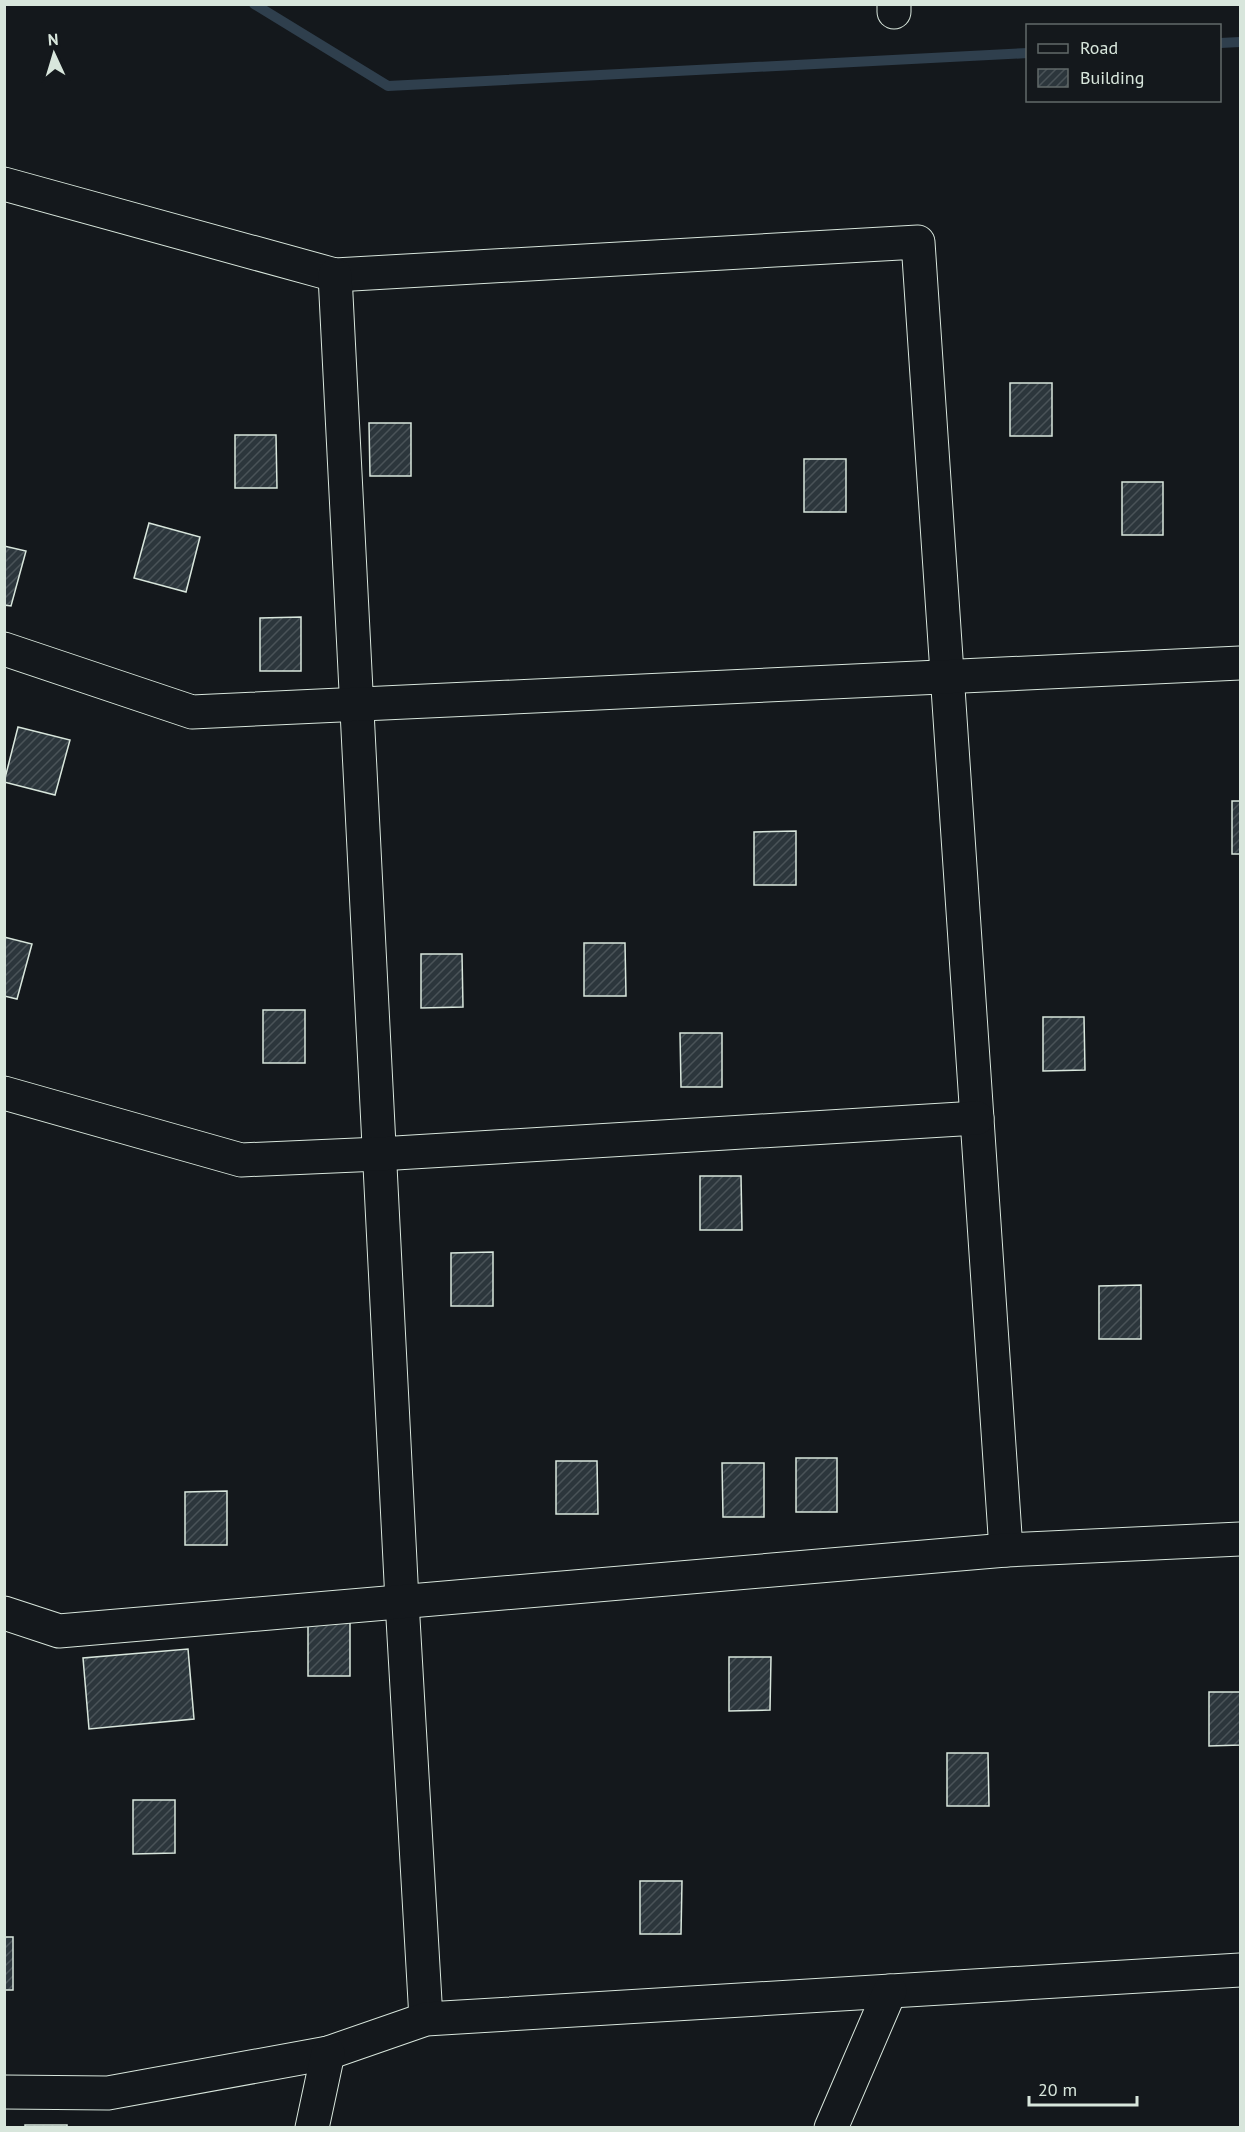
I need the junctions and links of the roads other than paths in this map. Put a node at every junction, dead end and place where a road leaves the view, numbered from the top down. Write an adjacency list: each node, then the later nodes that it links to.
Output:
1 (4, 184): 2 (street)
2 (335, 275): 5 (street); 6 (street)
3 (4, 649): 6 (street)
4 (1240, 663): 5 (street)
5 (947, 678): 6 (street); 8 (street)
6 (356, 703): 9 (street)
7 (4, 1093): 9 (street)
8 (977, 1118): 9 (street); 11 (street)
9 (379, 1154): 12 (street)
10 (1240, 1539): 11 (street)
11 (1006, 1550): 12 (street)
12 (402, 1601): 13 (street); 16 (street)
13 (4, 1613)
14 (1240, 1970): 15 (street)
15 (890, 1991): 16 (street); 20 (street)
16 (426, 2019): 17 (street)
17 (328, 2053): 18 (street); 19 (street)
18 (4, 2092)
19 (312, 2127)
20 (831, 2127)

